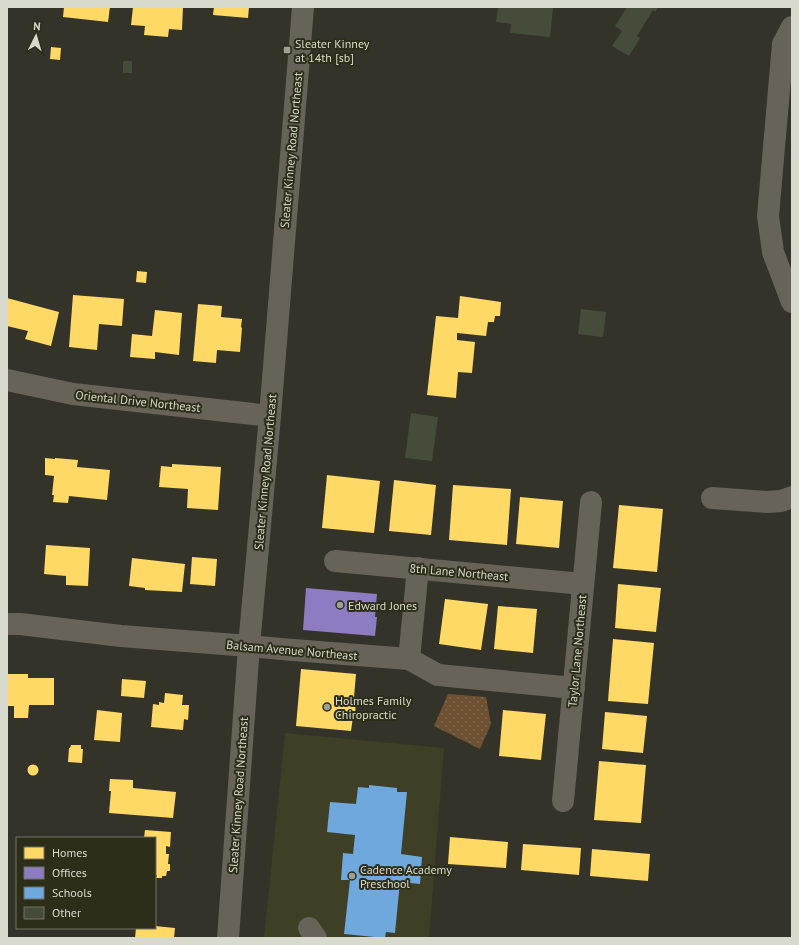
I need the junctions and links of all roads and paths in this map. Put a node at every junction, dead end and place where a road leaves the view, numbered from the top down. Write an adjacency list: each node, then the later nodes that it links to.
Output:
1 (303, 7): 5 (street, Sleater Kinney Road Northeast)
2 (792, 27): 3 (street)
3 (792, 302)
4 (7, 380): 5 (street, Oriental Drive Northeast)
5 (270, 416): 13 (street, Sleater Kinney Road Northeast)
6 (792, 497): 7 (street)
7 (712, 498)
8 (591, 502): 11 (street, Taylor Lane Northeast)
9 (335, 561): 10 (street, 8th Lane Northeast)
10 (418, 568): 11 (street, 8th Lane Northeast); 14 (street)
11 (583, 584): 15 (street, Taylor Lane Northeast)
12 (7, 624): 13 (street, Balsam Avenue Northeast)
13 (249, 646): 14 (street, Balsam Avenue Northeast); 17 (street, Sleater Kinney Road Northeast)
14 (409, 659): 15 (street, Balsam Avenue Northeast)
15 (574, 688): 16 (street, Taylor Lane Northeast)
16 (563, 801)
17 (228, 938)

